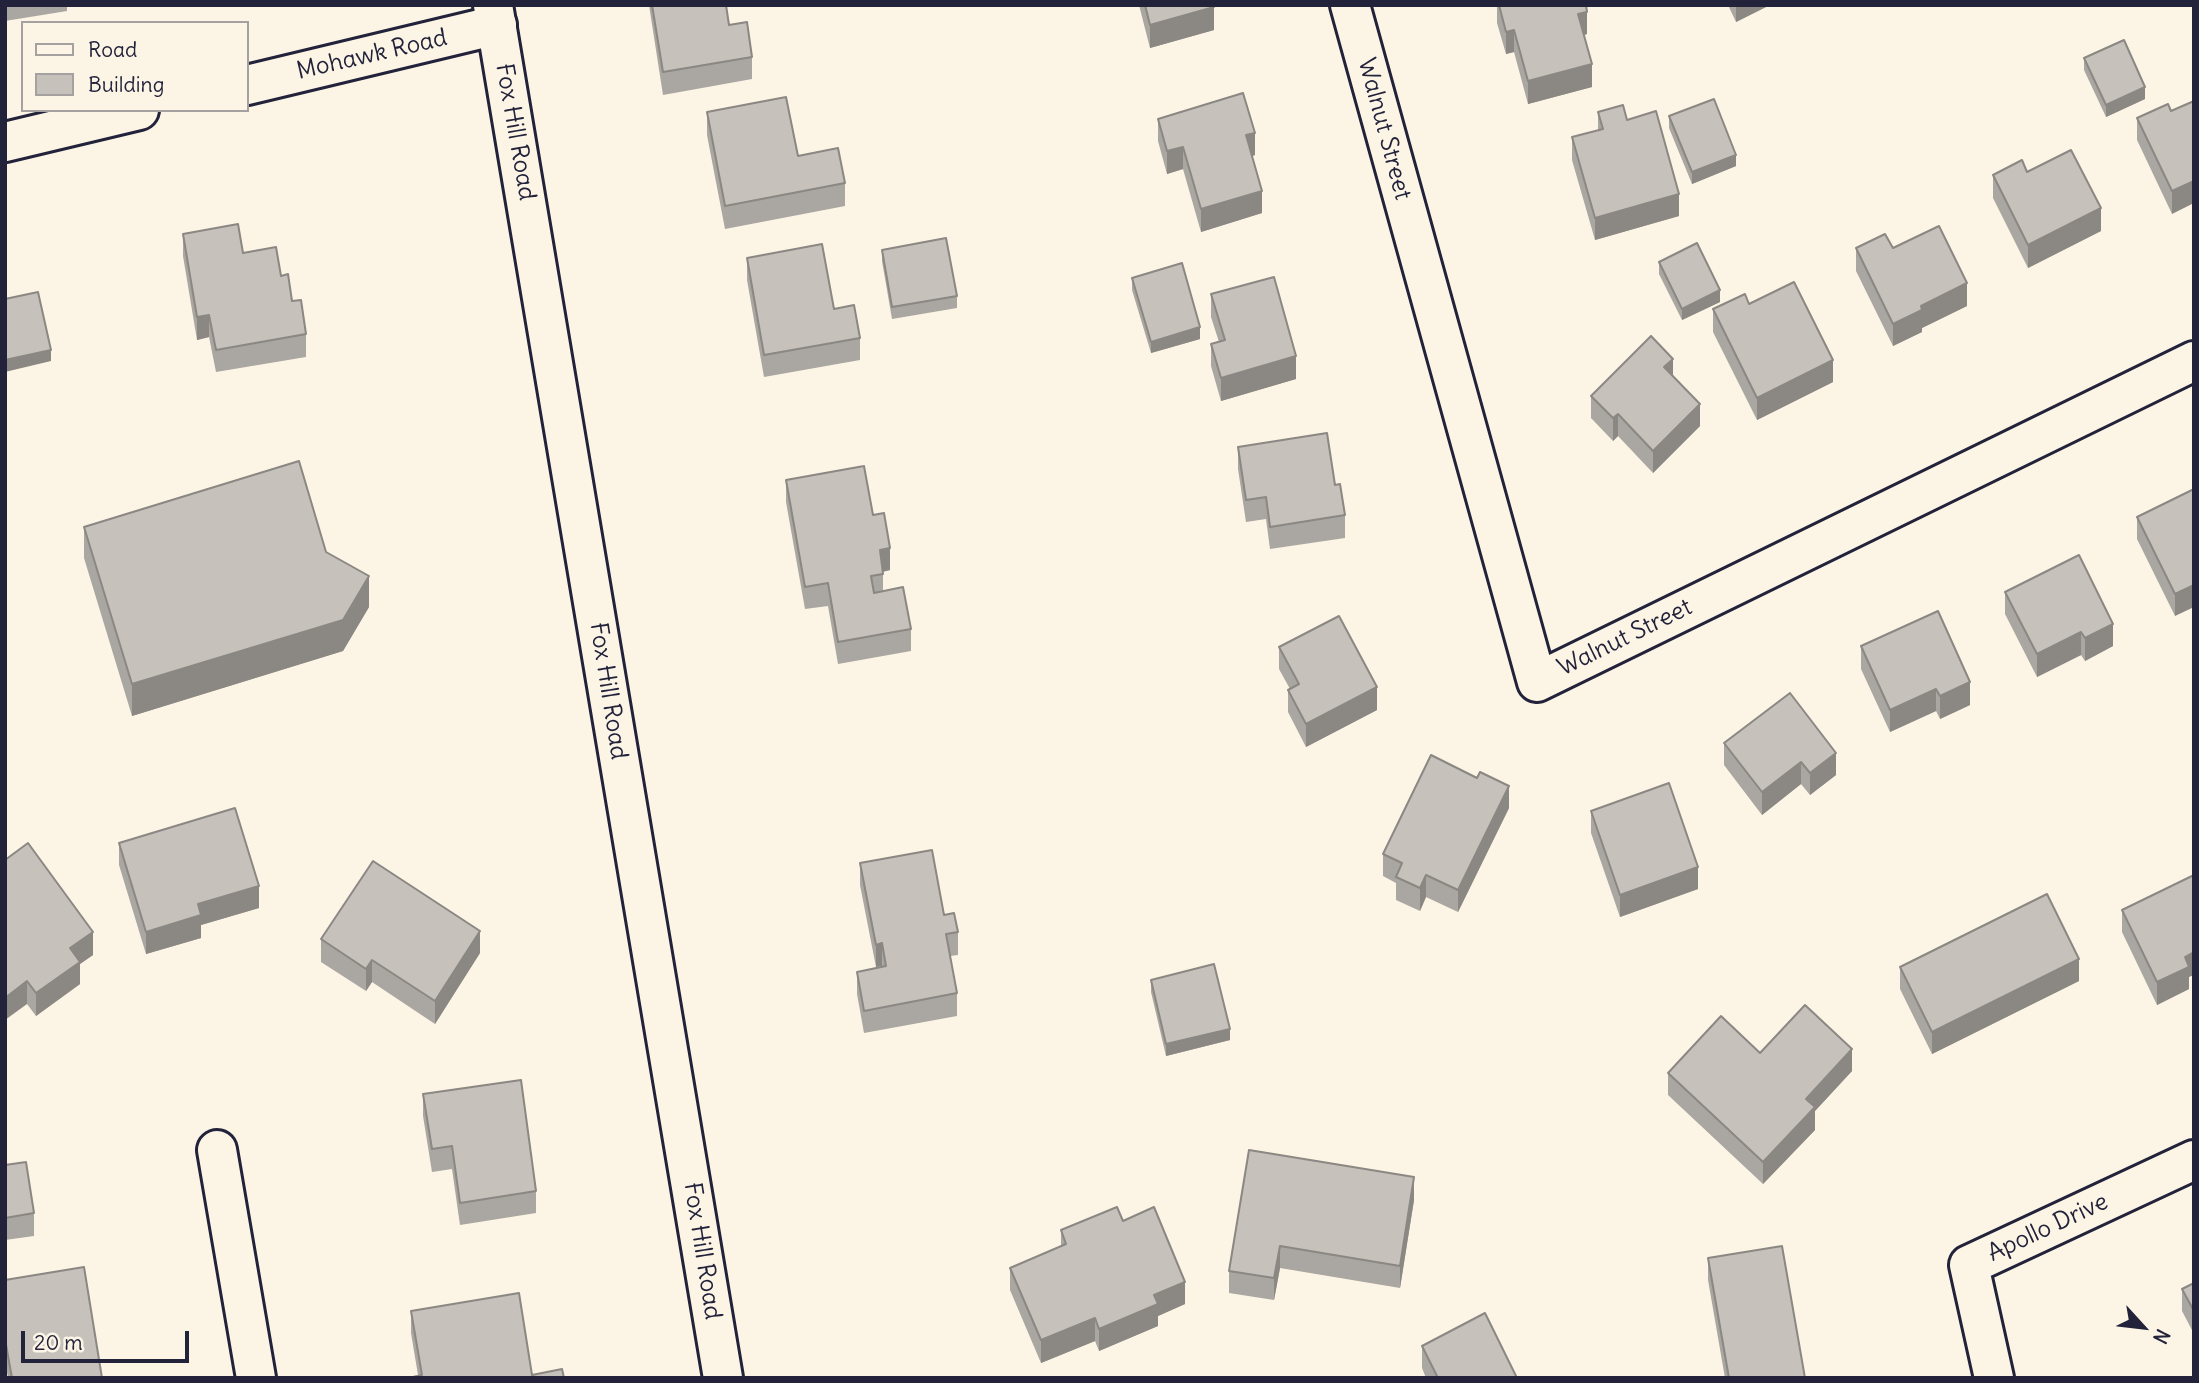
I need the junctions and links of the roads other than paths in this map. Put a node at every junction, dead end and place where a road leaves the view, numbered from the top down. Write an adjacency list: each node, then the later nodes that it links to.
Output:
1 (1350, 5): 6 (street, Walnut Street)
2 (495, 15): 3 (street, Mohawk Road); 10 (street, Fox Hill Road)
3 (248, 85)
4 (131, 112): 5 (street)
5 (5, 142)
6 (2194, 361)
7 (217, 1150): 9 (street)
8 (2194, 1160): 11 (street, Apollo Drive)
9 (256, 1378)
10 (723, 1378)
11 (1994, 1378)

